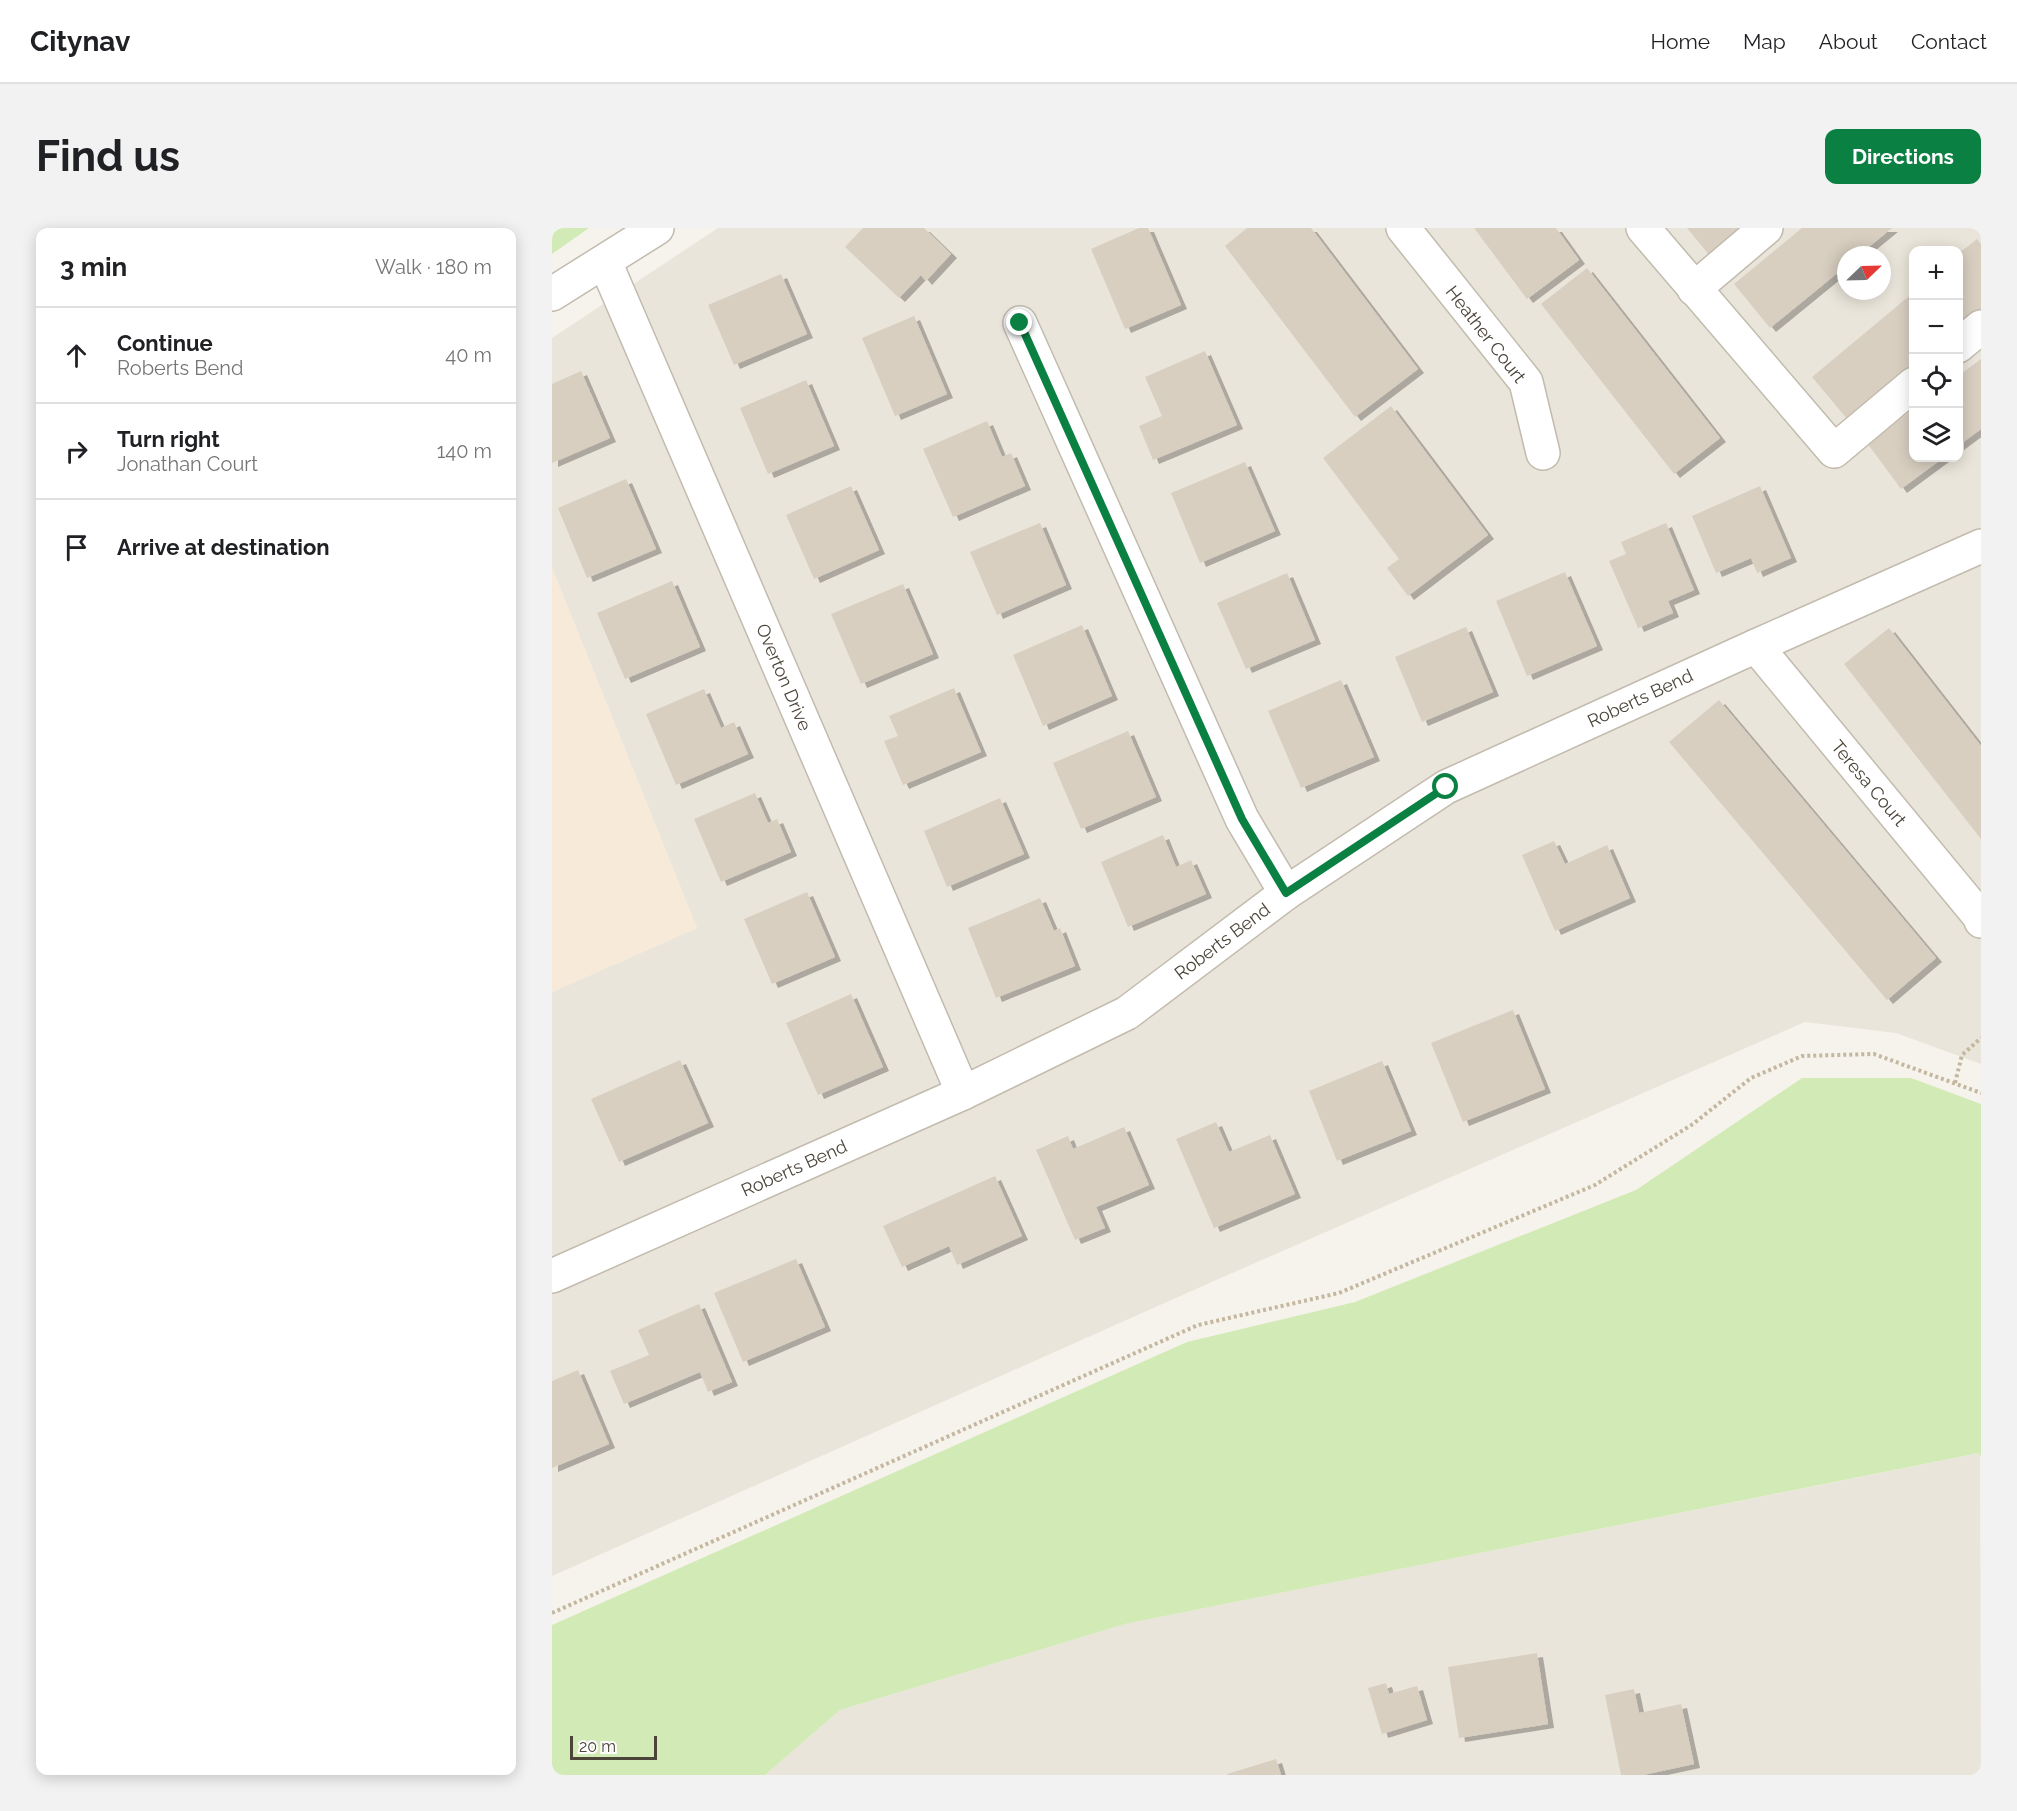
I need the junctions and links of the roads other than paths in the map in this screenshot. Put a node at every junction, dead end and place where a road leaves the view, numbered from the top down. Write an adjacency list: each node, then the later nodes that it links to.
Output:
1 (657, 228): 5 (street)
2 (1403, 228): 12 (street, Heather Court)
3 (1643, 228): 6 (street)
4 (1766, 228): 6 (street)
5 (605, 262): 7 (street); 17 (street, Overton Drive)
6 (1694, 289): 11 (street)
7 (552, 294)
8 (1020, 323): 15 (street)
9 (1981, 327): 10 (street)
10 (1963, 343)
11 (1909, 388)
12 (1543, 453)
13 (1981, 546): 14 (street, Roberts Bend)
14 (1756, 646): 15 (street, Roberts Bend); 16 (street, Teresa Court)
15 (1286, 893): 17 (street, Roberts Bend)
16 (1981, 921)
17 (963, 1093): 18 (street, Roberts Bend)
18 (552, 1276)

